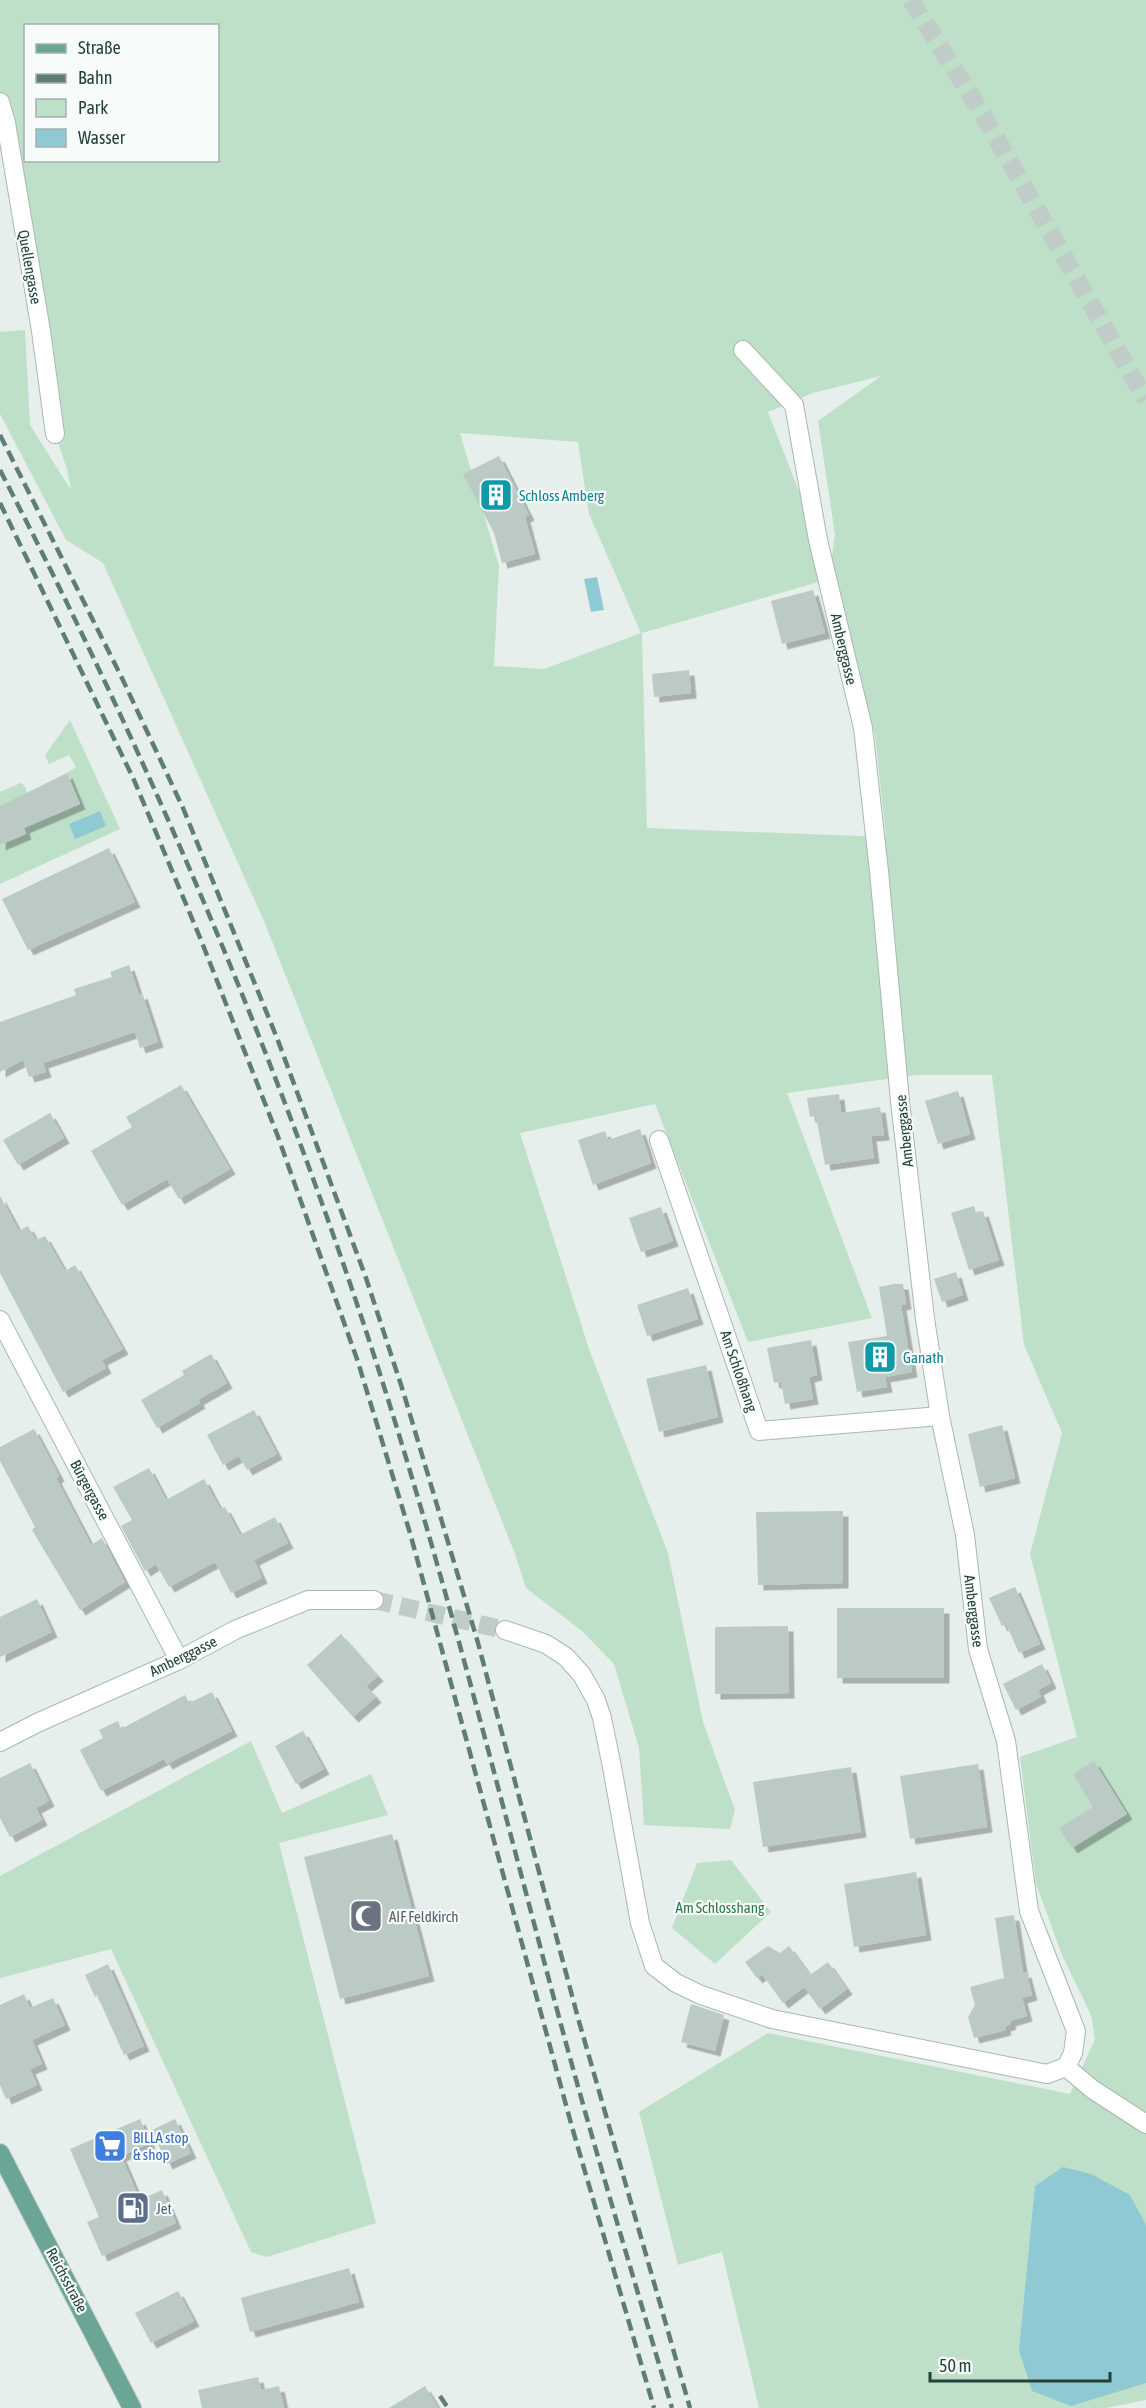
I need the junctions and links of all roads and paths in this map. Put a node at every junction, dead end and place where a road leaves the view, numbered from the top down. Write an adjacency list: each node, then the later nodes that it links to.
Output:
1 (0, 102): 3 (street, Quellengasse)
2 (743, 350): 6 (street, Amberggasse)
3 (55, 434)
4 (659, 1140): 6 (street, Am Schloßhang)
5 (0, 1320): 9 (street, Bürgergasse)
6 (940, 1416): 11 (street, Amberggasse)
7 (374, 1600): 9 (street, Amberggasse)
8 (505, 1630): 11 (street)
9 (179, 1660): 10 (street, Amberggasse)
10 (0, 1742)
11 (1066, 2067): 12 (street)
12 (1146, 2124)
13 (0, 2153): 14 (main road, Reichsstraße)
14 (132, 2408)

